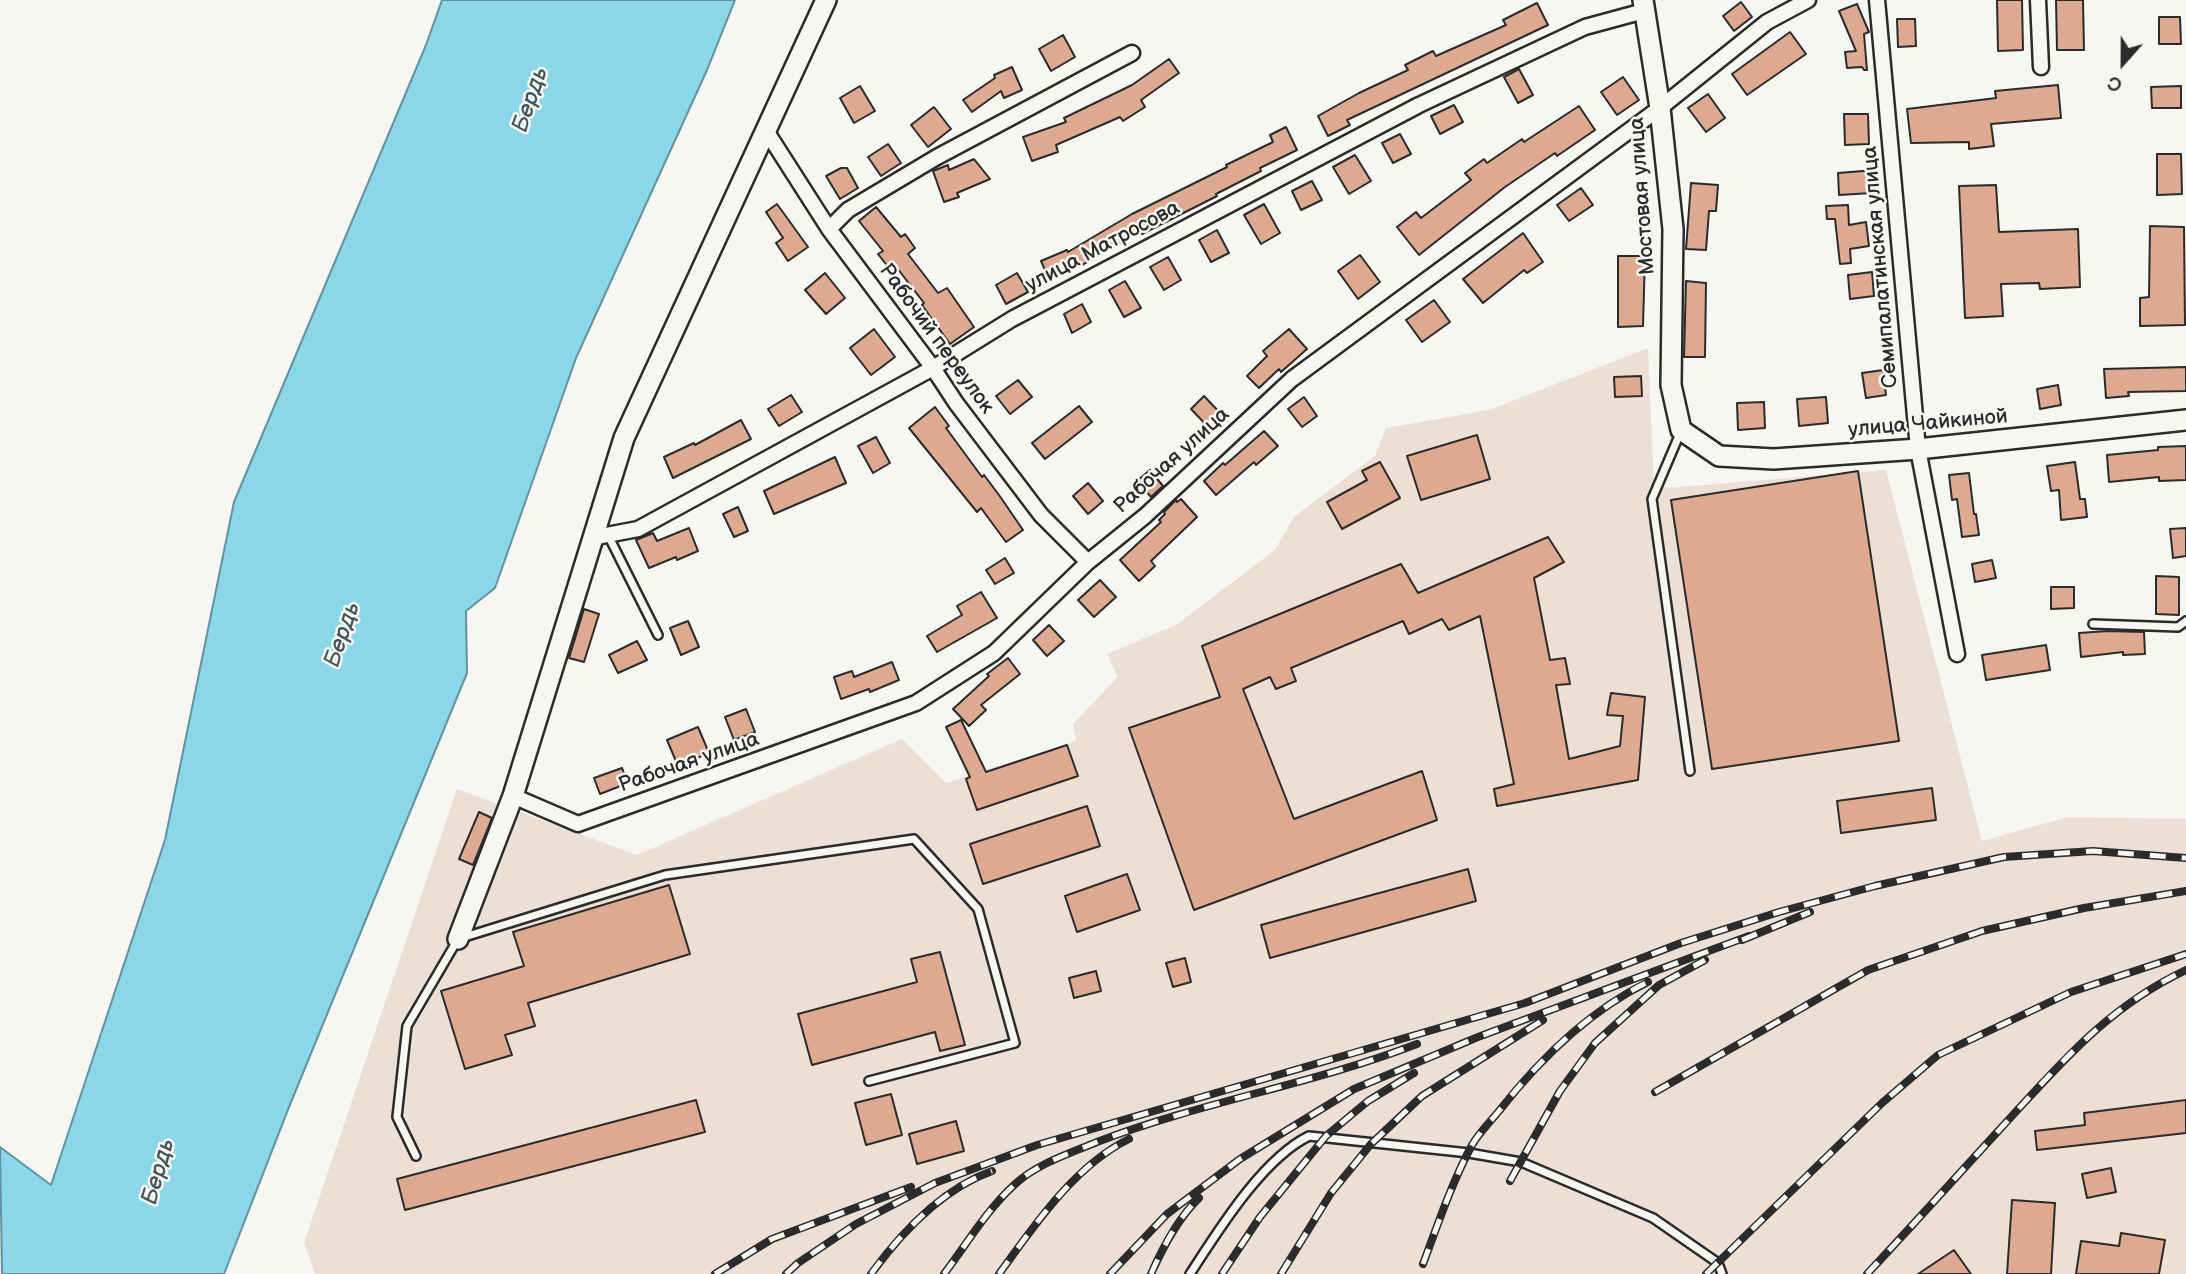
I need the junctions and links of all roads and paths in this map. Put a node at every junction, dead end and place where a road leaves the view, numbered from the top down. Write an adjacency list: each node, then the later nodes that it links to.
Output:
1 (826, 0): 9 (street)
2 (1808, 0): 8 (street, Рабочая улица)
3 (1877, 0): 14 (street, Семипалатинская улица)
4 (2038, 0): 7 (street)
5 (1643, 6): 8 (street, Мостовая улица); 11 (street, улица Матросова)
6 (1132, 53): 10 (street)
7 (2041, 67)
8 (1660, 108): 13 (street, Мостовая улица); 16 (street, Рабочая улица)
9 (765, 129): 10 (street, Рабочий переулок); 15 (street)
10 (829, 229): 11 (street, Рабочий переулок)
11 (933, 368): 15 (street, улица Матросова); 16 (street, Рабочий переулок)
12 (2186, 420): 14 (street, улица Чайкиной)
13 (1681, 430): 14 (street, улица Чайкиной); 21 (lane)
14 (1918, 449): 20 (street, Семипалатинская улица)
15 (600, 537): 19 (lane); 22 (street)
16 (1088, 562): 22 (street, Рабочая улица)
17 (2186, 621): 18 (lane)
18 (2093, 624)
19 (658, 635)
20 (1957, 654)
21 (1690, 771)
22 (513, 796): 23 (street)
23 (458, 939): 24 (lane); 25 (lane)
24 (869, 1081)
25 (416, 1156)
26 (1190, 1274): 27 (lane)
27 (1722, 1274)

